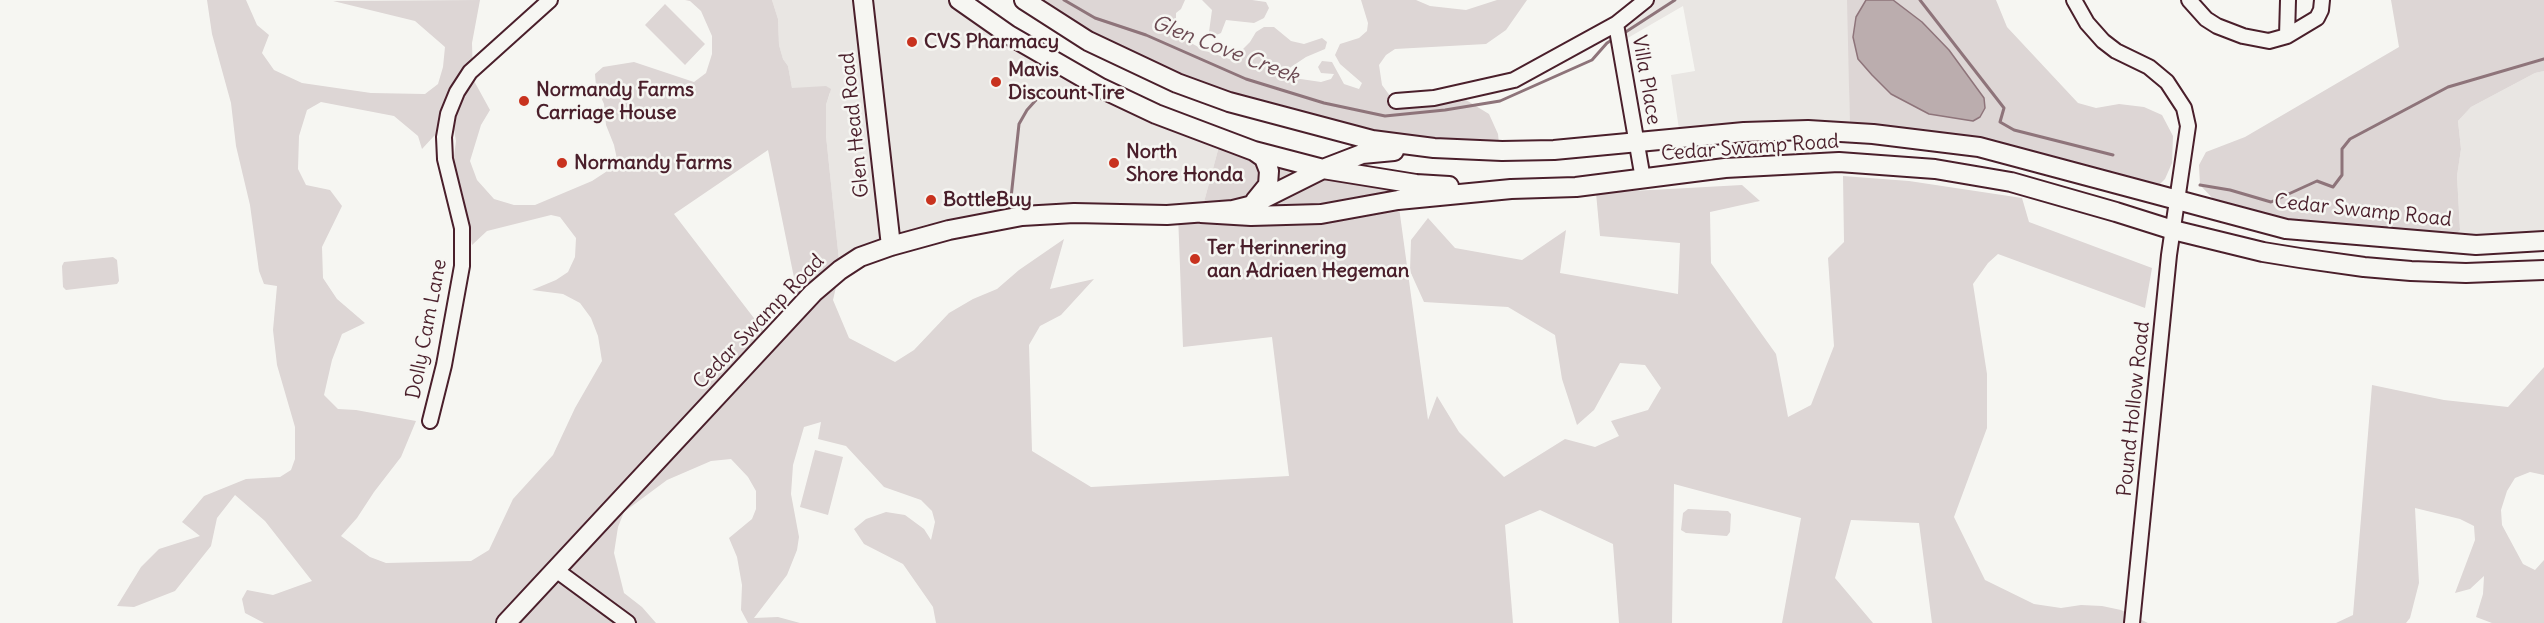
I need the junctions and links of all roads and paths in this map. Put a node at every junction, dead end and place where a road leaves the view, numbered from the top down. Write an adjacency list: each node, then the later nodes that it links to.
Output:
1 (550, 0): 30 (street, Dolly Cam Lane)
2 (863, 0): 27 (main road, Glen Head Road)
3 (959, 0): 15 (main road)
4 (1024, 0): 14 (main road)
5 (1646, 0): 10 (street)
6 (2074, 0): 20 (street, Pound Hollow Road)
7 (2189, 0): 11 (street)
8 (2288, 0): 11 (street)
9 (2322, 0): 11 (street)
10 (1616, 27): 12 (street); 13 (street, Villa Place)
11 (2287, 36)
12 (1396, 101)
13 (1637, 142): 14 (main road, Cedar Swamp Road); 17 (street, Villa Place); 20 (main road, Cedar Swamp Road)
14 (1434, 148): 16 (main road, Cedar Swamp Road)
15 (1254, 151): 16 (main road); 21 (main road)
16 (1323, 169): 18 (main road, Cedar Swamp Road); 19 (main road)
17 (1643, 179): 19 (main road, Cedar Swamp Road); 24 (main road, Cedar Swamp Road)
18 (1301, 181): 21 (main road, Cedar Swamp Road); 23 (main road)
19 (1511, 189): 23 (main road, Cedar Swamp Road)
20 (2176, 200): 24 (street, Pound Hollow Road); 26 (main road, Cedar Swamp Road)
21 (1249, 206): 22 (main road, Cedar Swamp Road)
22 (1201, 213): 23 (main road, Cedar Swamp Road); 27 (main road, Cedar Swamp Road)
23 (1306, 215)
24 (2173, 230): 29 (main road, Cedar Swamp Road); 34 (street, Pound Hollow Road)
25 (2544, 241): 26 (main road, Cedar Swamp Road)
26 (2486, 244): 28 (main road)
27 (891, 246): 31 (main road, Cedar Swamp Road)
28 (2544, 252)
29 (2544, 270)
30 (430, 421)
31 (556, 570): 32 (main road, Cedar Swamp Road); 33 (street)
32 (506, 623)
33 (628, 623)
34 (2132, 623)

